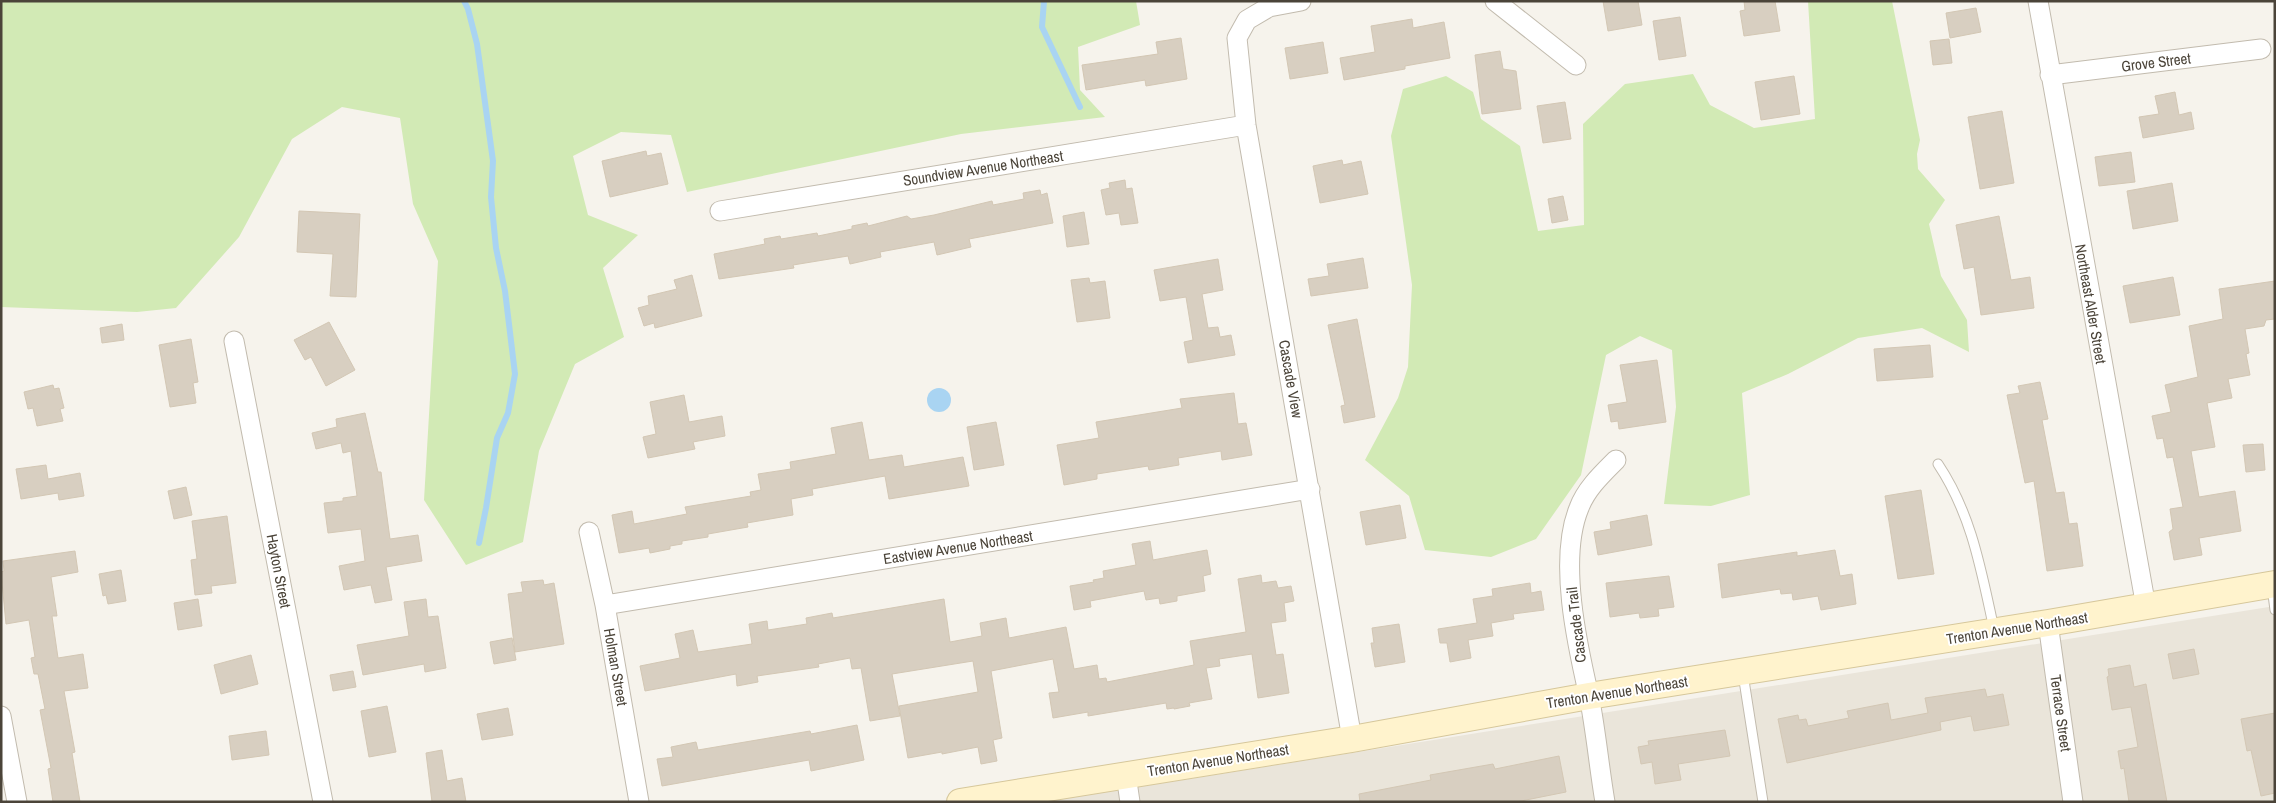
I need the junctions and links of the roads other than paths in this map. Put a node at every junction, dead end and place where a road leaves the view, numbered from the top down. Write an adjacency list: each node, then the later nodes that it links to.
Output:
1 (1301, 1): 7 (street, Cascade View)
2 (1495, 1): 5 (street)
3 (2038, 1): 6 (street, Northeast Alder Street)
4 (2261, 49): 6 (street, Grove Street)
5 (1576, 64)
6 (2050, 75): 16 (street, Northeast Alder Street)
7 (1246, 125): 8 (street, Soundview Avenue Northeast); 12 (street, Cascade View)
8 (720, 211)
9 (234, 341): 25 (street, Hayton Street)
10 (1616, 460): 20 (street, Cascade Trail)
11 (1938, 464): 18 (lane)
12 (1310, 490): 15 (street, Eastview Avenue Northeast); 22 (street, Cascade View)
13 (589, 532): 15 (street, Holman Street)
14 (2274, 593): 16 (main road, Trenton Avenue Northeast)
15 (605, 605): 26 (street, Holman Street)
16 (2146, 607): 17 (main road, Trenton Avenue Northeast)
17 (2048, 624): 18 (main road, Trenton Avenue Northeast); 31 (street, Terrace Street)
18 (1994, 632): 19 (main road, Trenton Avenue Northeast)
19 (1742, 672): 20 (main road, Trenton Avenue Northeast); 30 (lane)
20 (1589, 696): 22 (main road, Trenton Avenue Northeast); 29 (street, Cascade Trail)
21 (1, 716): 24 (street)
22 (1352, 739): 23 (main road, Trenton Avenue Northeast)
23 (1126, 775): 27 (main road, Trenton Avenue Northeast); 28 (street)
24 (17, 802)
25 (323, 802)
26 (639, 802)
27 (960, 802)
28 (1130, 802)
29 (1605, 802)
30 (1762, 802)
31 (2074, 802)

